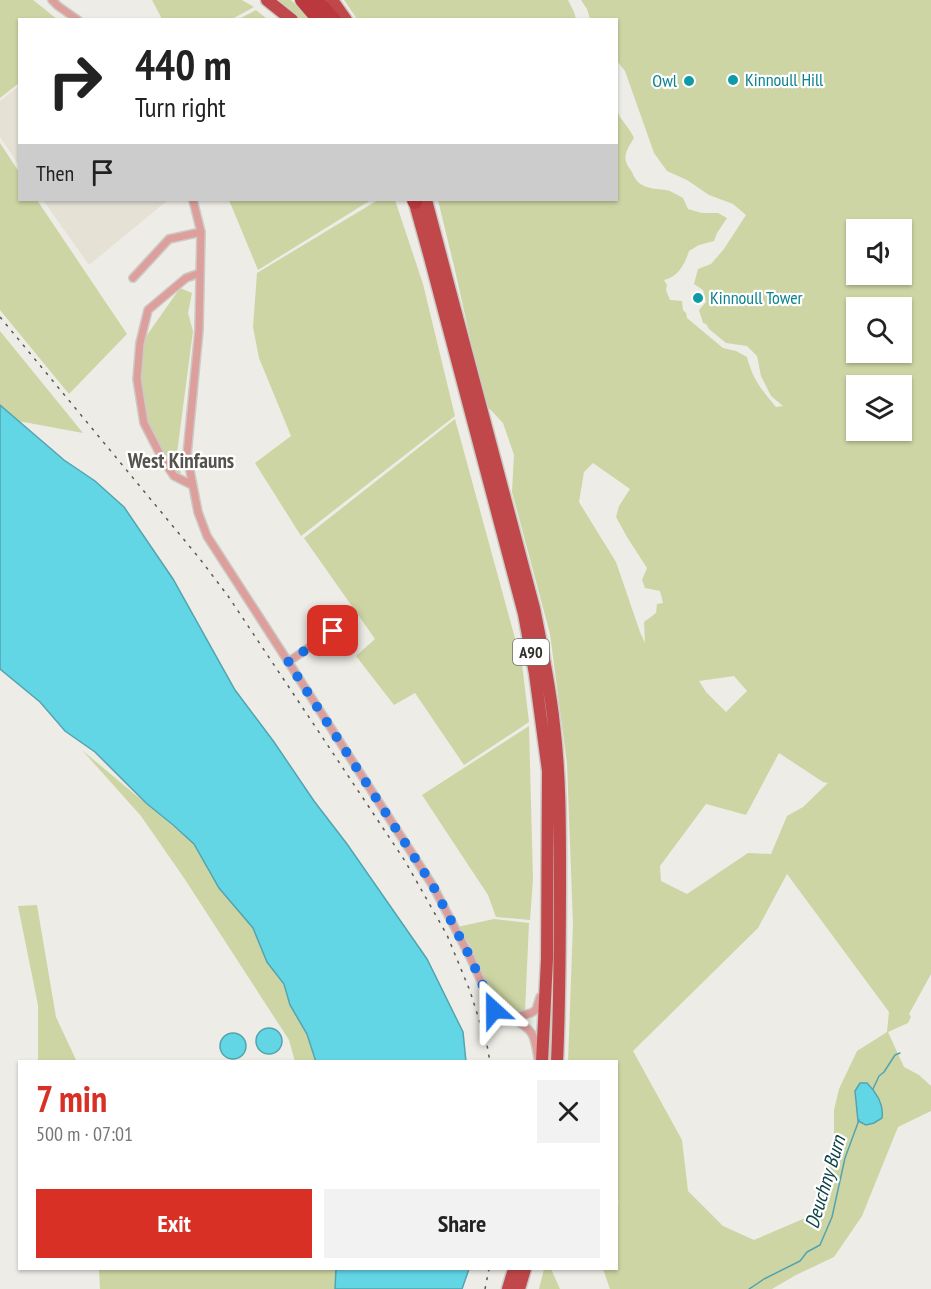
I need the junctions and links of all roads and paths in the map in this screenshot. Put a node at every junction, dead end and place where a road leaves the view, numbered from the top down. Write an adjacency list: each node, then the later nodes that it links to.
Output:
1 (52, 0): 6 (street)
2 (267, 0): 7 (highway)
3 (302, 0): 8 (highway)
4 (316, 0): 9 (highway)
5 (332, 0): 10 (highway)
6 (75, 18)
7 (290, 18)
8 (317, 18)
9 (331, 18)
10 (345, 18)
11 (193, 201): 14 (street)
12 (417, 201): 20 (highway, A90)
13 (417, 201): 21 (highway, A90)
14 (201, 232): 15 (street); 16 (street)
15 (200, 273): 17 (street); 17 (street)
16 (133, 278)
17 (192, 485): 19 (street)
18 (333, 631): 19 (street)
19 (288, 662): 22 (street)
20 (547, 959): 22 (street); 23 (highway, A90)
21 (559, 1015): 25 (highway, A90); 26 (street)
22 (512, 1018): 24 (street)
23 (540, 1060)
24 (540, 1060)
25 (557, 1060)
26 (562, 1060)
27 (514, 1270): 29 (highway)
28 (525, 1270): 30 (highway)
29 (508, 1289)
30 (519, 1289)

